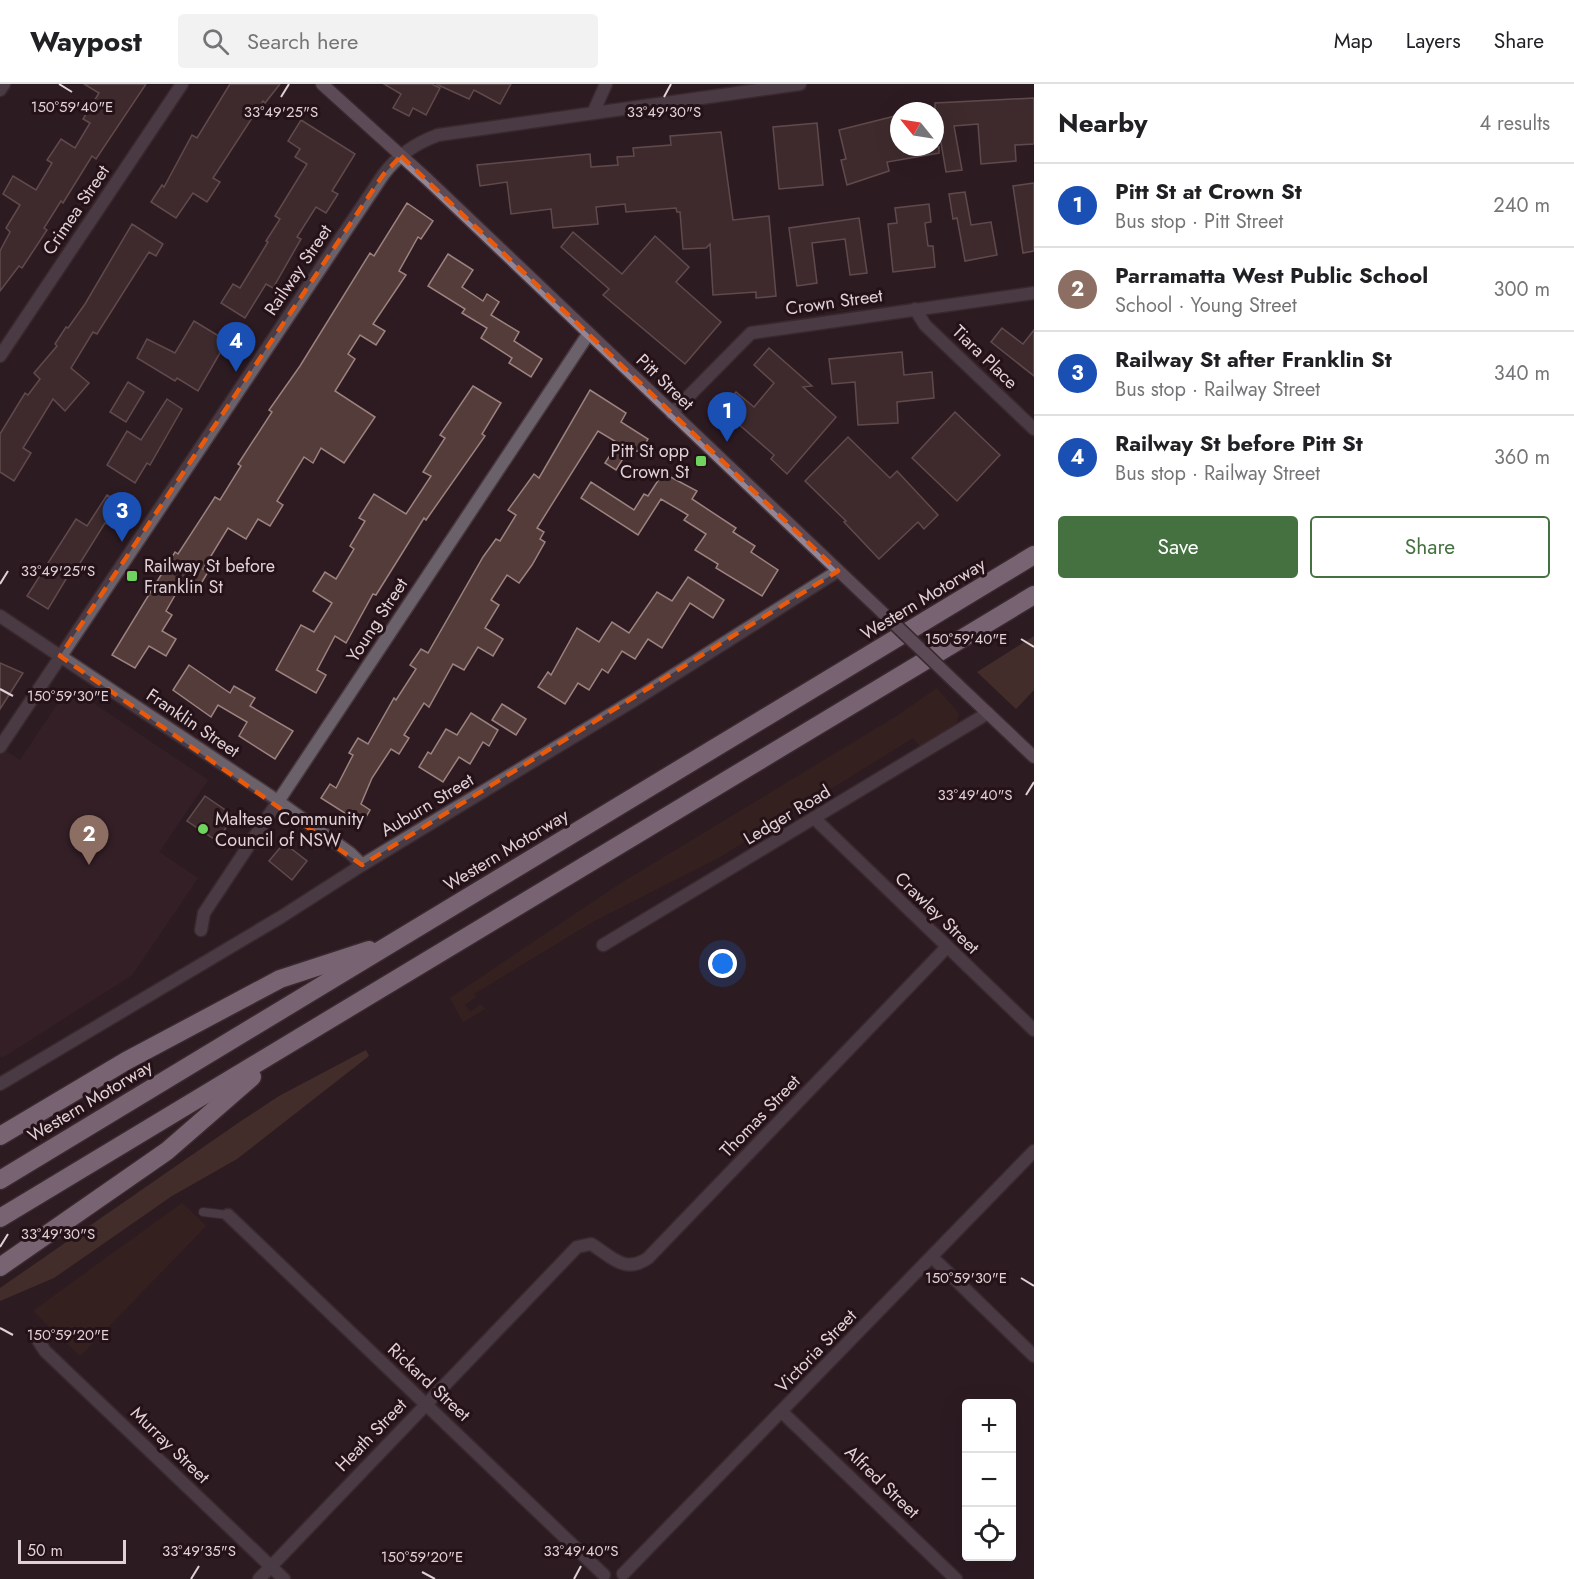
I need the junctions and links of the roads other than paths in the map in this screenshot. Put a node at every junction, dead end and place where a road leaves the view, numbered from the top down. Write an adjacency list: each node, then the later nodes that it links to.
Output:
1 (4, 84): 6 (street)
2 (182, 84): 12 (street, Crimea Street)
3 (322, 84): 8 (main road, Pitt Street)
4 (606, 84): 7 (street)
5 (800, 84): 7 (street, Railway Street)
6 (0, 90)
7 (593, 113): 8 (street, Railway Street)
8 (401, 156): 11 (main road, Pitt Street); 19 (street, Railway Street)
9 (1034, 293): 10 (street, Crown Street)
10 (915, 309): 13 (street, Crown Street); 14 (street, Tiara Place)
11 (589, 333): 13 (main road, Pitt Street); 23 (street, Young Street)
12 (0, 356)
13 (672, 413): 16 (main road, Pitt Street)
14 (1034, 429)
15 (1034, 555): 27 (highway, Western Motorway)
16 (838, 571): 20 (main road, Pitt Street, bridge); 25 (street, Auburn Street)
17 (1034, 595): 31 (highway)
18 (0, 616): 19 (street, Franklin Street)
19 (60, 656): 21 (street, Railway Street); 23 (street, Franklin Street)
20 (988, 713): 22 (main road, Pitt Street); 24 (street, Ledger Road)
21 (0, 747)
22 (1034, 757)
23 (279, 802): 25 (street, Franklin Street); 26 (street, Young Street)
24 (815, 819): 28 (street, Ledger Road); 29 (street, Crawley Street)
25 (362, 865): 32 (street, Auburn Street)
26 (201, 930)
27 (399, 940): 33 (highway); 35 (highway, Western Motorway)
28 (603, 945)
29 (946, 948): 30 (street, Crawley Street); 39 (street, Thomas Street)
30 (1034, 1030)
31 (287, 1046): 38 (highway); 41 (highway)
32 (0, 1084)
33 (0, 1136)
34 (1034, 1150): 40 (street, Victoria Street)
35 (0, 1180)
36 (203, 1212): 37 (lane)
37 (228, 1215): 44 (street, Rickard Street)
38 (0, 1218)
39 (586, 1243): 44 (street, Heath Street)
40 (932, 1257): 43 (street); 45 (street, Victoria Street)
41 (0, 1267)
42 (34, 1334): 46 (street, Murray Street)
43 (1034, 1356)
44 (426, 1404): 46 (street, Heath Street); 47 (street, Rickard Street)
45 (782, 1412): 48 (street, Victoria Street); 51 (street, Alfred Street)
46 (271, 1566): 49 (street, Heath Street); 50 (street, Murray Street)
47 (603, 1577): 48 (street)
48 (625, 1577)
49 (259, 1579)
50 (284, 1579)
51 (956, 1579)

